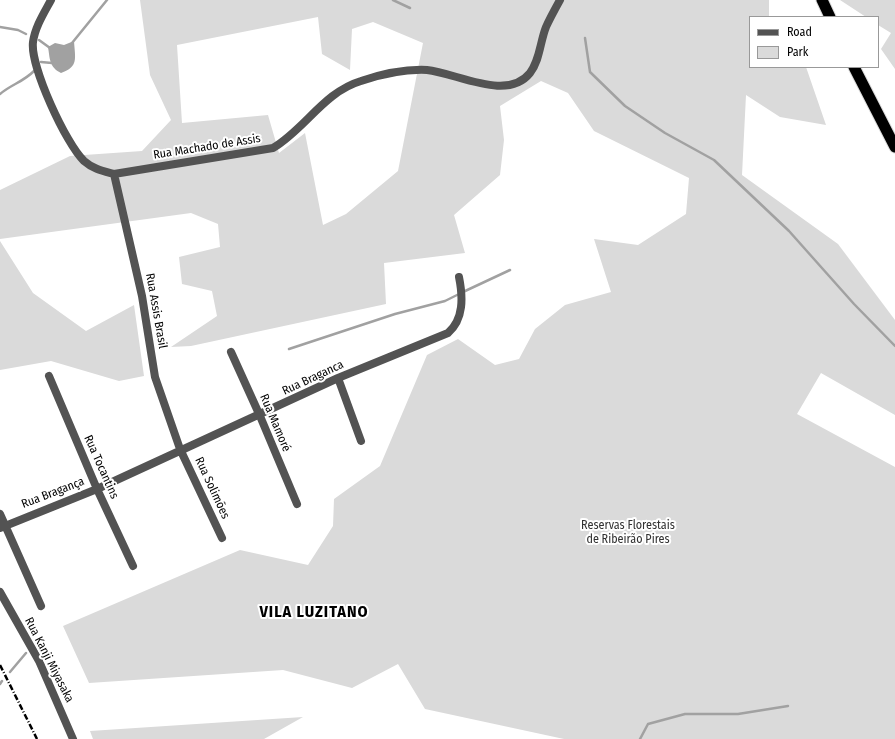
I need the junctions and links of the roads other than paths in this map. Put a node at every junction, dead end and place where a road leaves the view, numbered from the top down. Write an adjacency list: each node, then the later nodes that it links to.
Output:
1 (51, 0): 7 (street)
2 (560, 0): 7 (street, Rua Machado de Assis)
3 (822, 0): 4 (highway)
4 (830, 16)
5 (855, 68): 6 (highway)
6 (895, 147)
7 (114, 174): 14 (street, Rua Assis Brasil)
8 (459, 277): 11 (street, Rua Braganca)
9 (231, 352): 12 (street, Rua Mamoré)
10 (49, 376): 15 (street, Rua Tocantins)
11 (338, 378): 12 (street, Rua Braganca); 13 (street)
12 (260, 416): 14 (street, Rua Braganca); 16 (street, Rua Mamoré)
13 (361, 442)
14 (180, 449): 15 (street, Rua Bragança); 19 (street, Rua Solimões)
15 (97, 489): 18 (street, Rua Bragança); 20 (street, Rua Tocantins)
16 (297, 504)
17 (0, 514): 18 (street)
18 (2, 526): 22 (street)
19 (222, 538)
20 (133, 566)
21 (0, 592): 23 (street, Rua Kanji Miyasaka)
22 (41, 606)
23 (74, 739)

